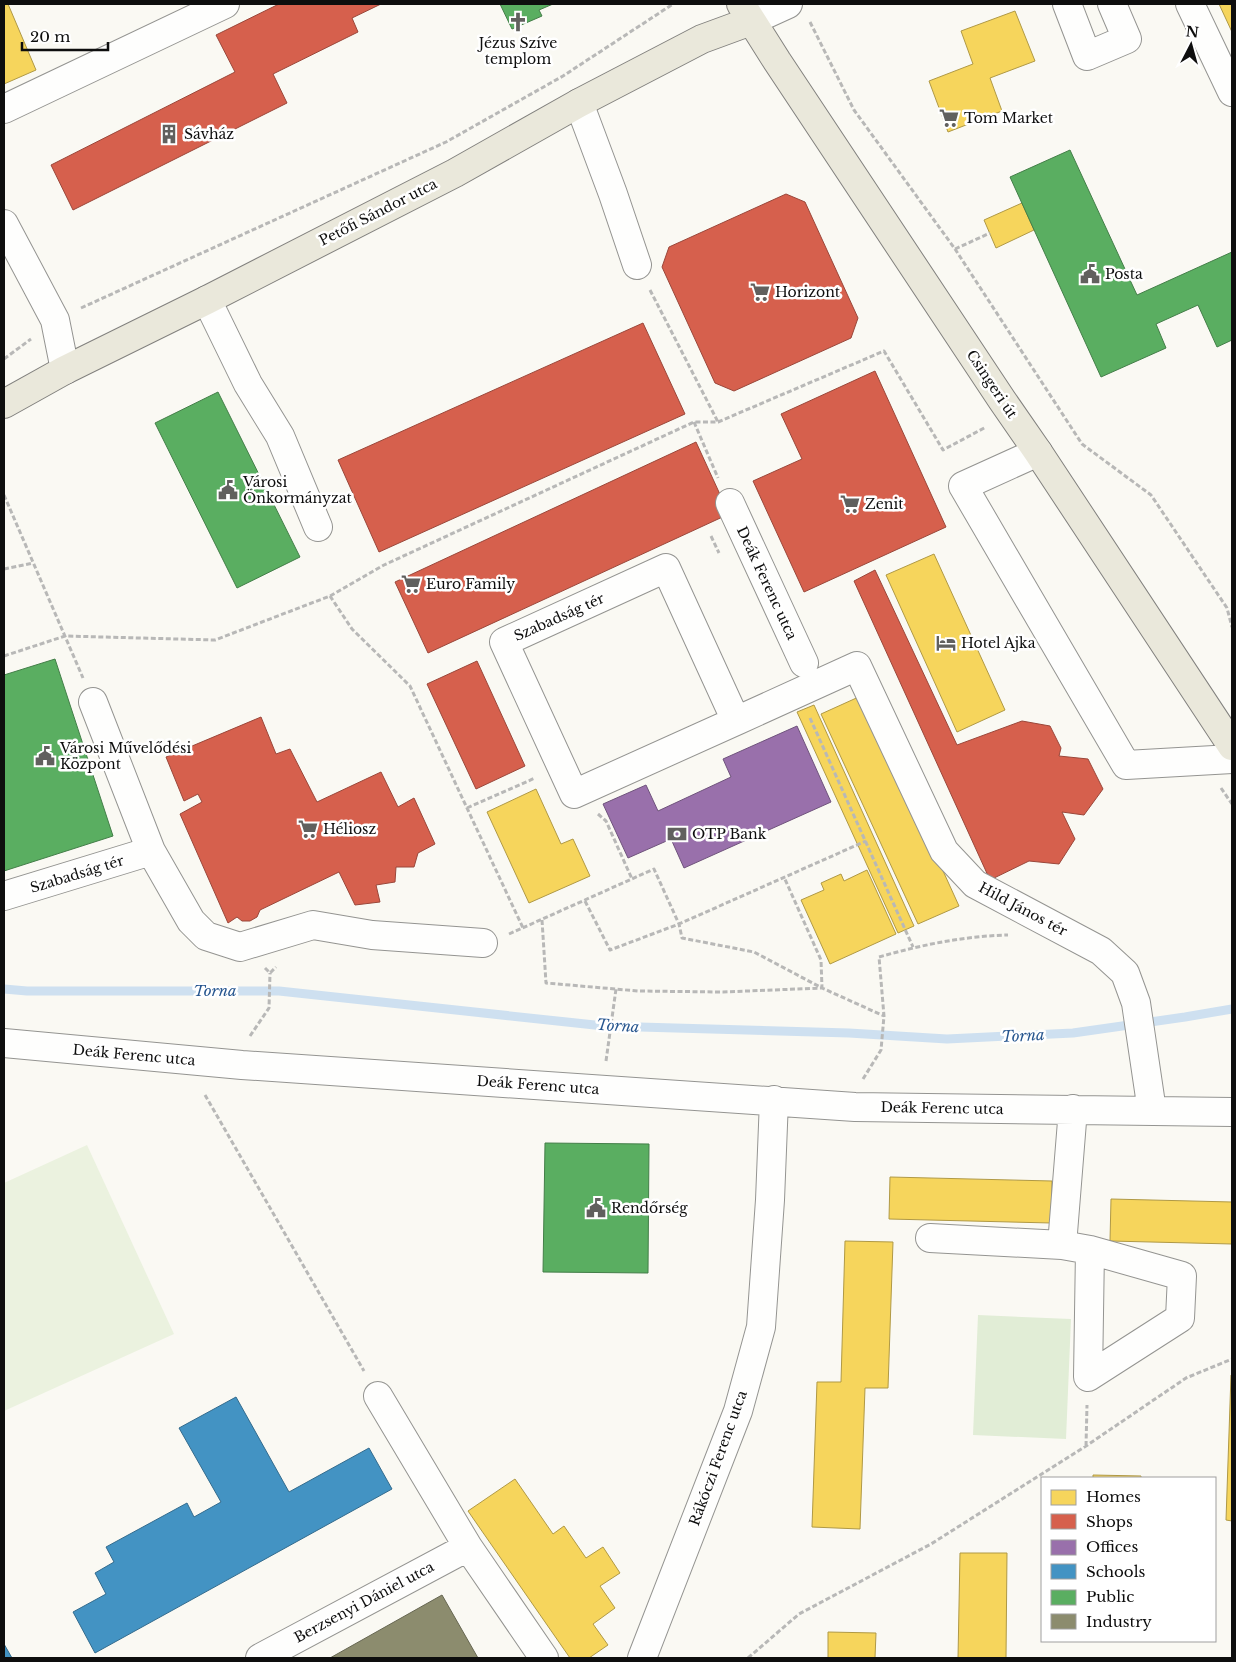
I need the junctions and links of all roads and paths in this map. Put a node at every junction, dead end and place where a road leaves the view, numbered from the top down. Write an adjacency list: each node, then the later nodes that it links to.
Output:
1 (225, 4): 10 (street)
2 (673, 4): 16 (path)
3 (1067, 4): 4 (street)
4 (1112, 4)
5 (1190, 4): 8 (street)
6 (797, 10): 7 (street); 13 (path)
7 (746, 12): 9 (main road, Petőfi Sándor utca); 20 (main road, Csingeri út)
8 (1232, 92)
9 (579, 103): 14 (street); 15 (main road, Petőfi Sándor utca)
10 (4, 109)
11 (4, 224): 16 (street)
12 (990, 233): 13 (path)
13 (955, 248): 32 (path)
14 (637, 265): 22 (path)
15 (207, 300): 18 (main road, Petőfi Sándor utca); 26 (street)
16 (55, 320): 17 (path); 18 (street)
17 (4, 359)
18 (65, 370): 19 (main road, Petőfi Sándor utca)
19 (4, 404)
20 (1012, 414): 22 (path); 23 (main road, Csingeri út)
21 (694, 422): 22 (path); 25 (path); 31 (path)
22 (718, 422)
23 (1038, 452): 39 (main road, Csingeri út); 40 (street)
24 (4, 495): 29 (path)
25 (730, 503): 35 (street, Deák Ferenc utca)
26 (318, 527)
27 (711, 536): 28 (path)
28 (719, 553)
29 (33, 563): 30 (path); 33 (path)
30 (4, 569)
31 (330, 596): 33 (path); 43 (path)
32 (1232, 626)
33 (65, 636): 34 (path); 37 (path)
34 (4, 656)
35 (804, 663)
36 (794, 695): 38 (street); 44 (path); 66 (street, Hild János tér)
37 (93, 702): 45 (street)
38 (736, 721): 41 (street, Szabadság tér); 42 (street)
39 (1232, 746)
40 (1232, 759)
41 (561, 766): 42 (street, Szabadság tér); 43 (path)
42 (574, 794): 47 (path)
43 (467, 808): 50 (path)
44 (866, 841): 46 (path); 54 (path)
45 (151, 851): 48 (street, Szabadság tér); 53 (street)
46 (784, 877): 51 (path); 56 (path)
47 (632, 879): 49 (path); 51 (path)
48 (4, 896)
49 (586, 901): 50 (path); 51 (path)
50 (542, 920): 57 (path)
51 (679, 924): 56 (path)
52 (1008, 935): 54 (path)
53 (483, 943)
54 (913, 947): 59 (path)
55 (270, 973): 58 (path)
56 (822, 988): 57 (path); 59 (path)
57 (616, 989): 61 (path)
58 (269, 1008)
59 (884, 1016): 62 (path)
60 (4, 1043): 64 (street, Deák Ferenc utca)
61 (608, 1045)
62 (881, 1050)
63 (205, 1095): 73 (path)
64 (774, 1100): 65 (street, Deák Ferenc utca); 78 (street, Rákóczi Ferenc utca)
65 (1073, 1109): 66 (street, Deák Ferenc utca); 69 (street)
66 (1152, 1111): 67 (street, Deák Ferenc utca)
67 (1232, 1112)
68 (930, 1238): 69 (street)
69 (1062, 1244): 70 (street)
70 (1090, 1250): 72 (street); 72 (street)
71 (1232, 1359): 74 (path)
72 (1088, 1377): 74 (path)
73 (378, 1396): 75 (street)
74 (1086, 1446): 79 (path)
75 (468, 1546): 76 (street, Berzsenyi Dániel utca); 77 (street)
76 (260, 1658)
77 (544, 1658)
78 (642, 1658)
79 (748, 1658)

